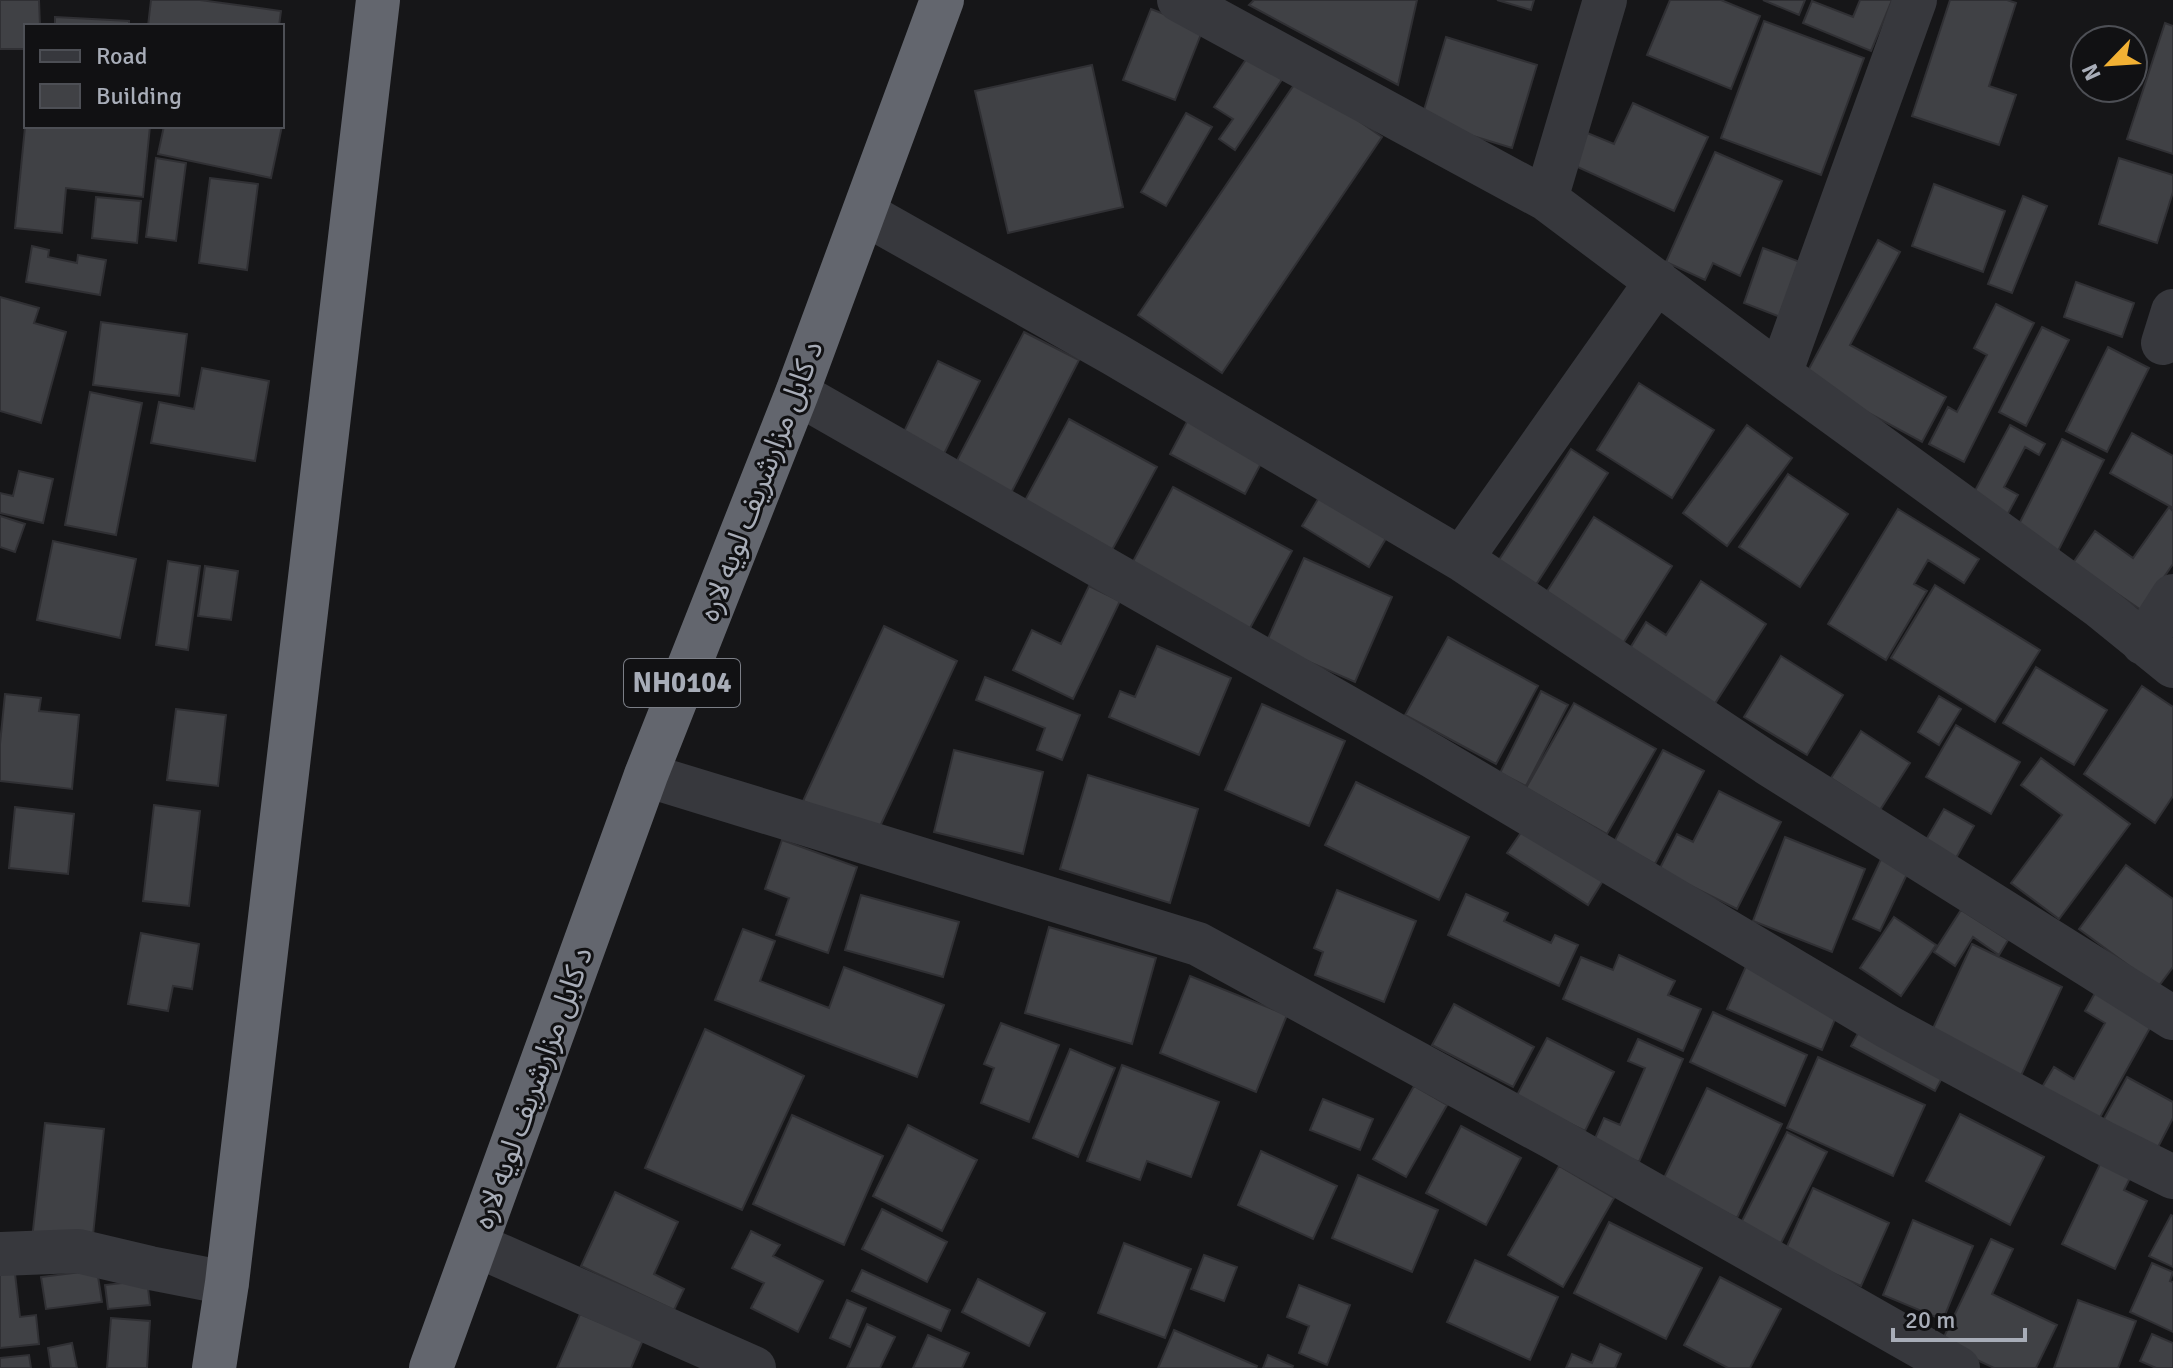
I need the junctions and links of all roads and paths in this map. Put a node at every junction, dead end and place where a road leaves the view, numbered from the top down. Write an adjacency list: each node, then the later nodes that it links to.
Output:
1 (378, 0): 19 (highway)
2 (942, 0): 7 (highway, د کابل مزارشریف لویه لاره / NH0104)
3 (1179, 0): 6 (street)
4 (1605, 0): 6 (street)
5 (1915, 0): 9 (street)
6 (1546, 199): 8 (street)
7 (864, 213): 10 (highway, د کابل مزارشریف لویه لاره / NH0104); 11 (street)
8 (1657, 281): 9 (street); 11 (street)
9 (1780, 374): 13 (street)
10 (797, 393): 14 (highway, د کابل مزارشریف لویه لاره / NH0104); 16 (street)
11 (1461, 559): 15 (street)
12 (2173, 596): 13 (street)
13 (2158, 654)
14 (646, 775): 17 (highway, د کابل مزارشریف لویه لاره / NH0104); 23 (street)
15 (2173, 1018)
16 (2173, 1177)
17 (476, 1245): 21 (highway, د کابل مزارشریف لویه لاره / NH0104); 22 (street)
18 (0, 1254): 19 (street)
19 (227, 1283): 20 (highway)
20 (214, 1368)
21 (431, 1368)
22 (754, 1368)
23 (1958, 1368)

